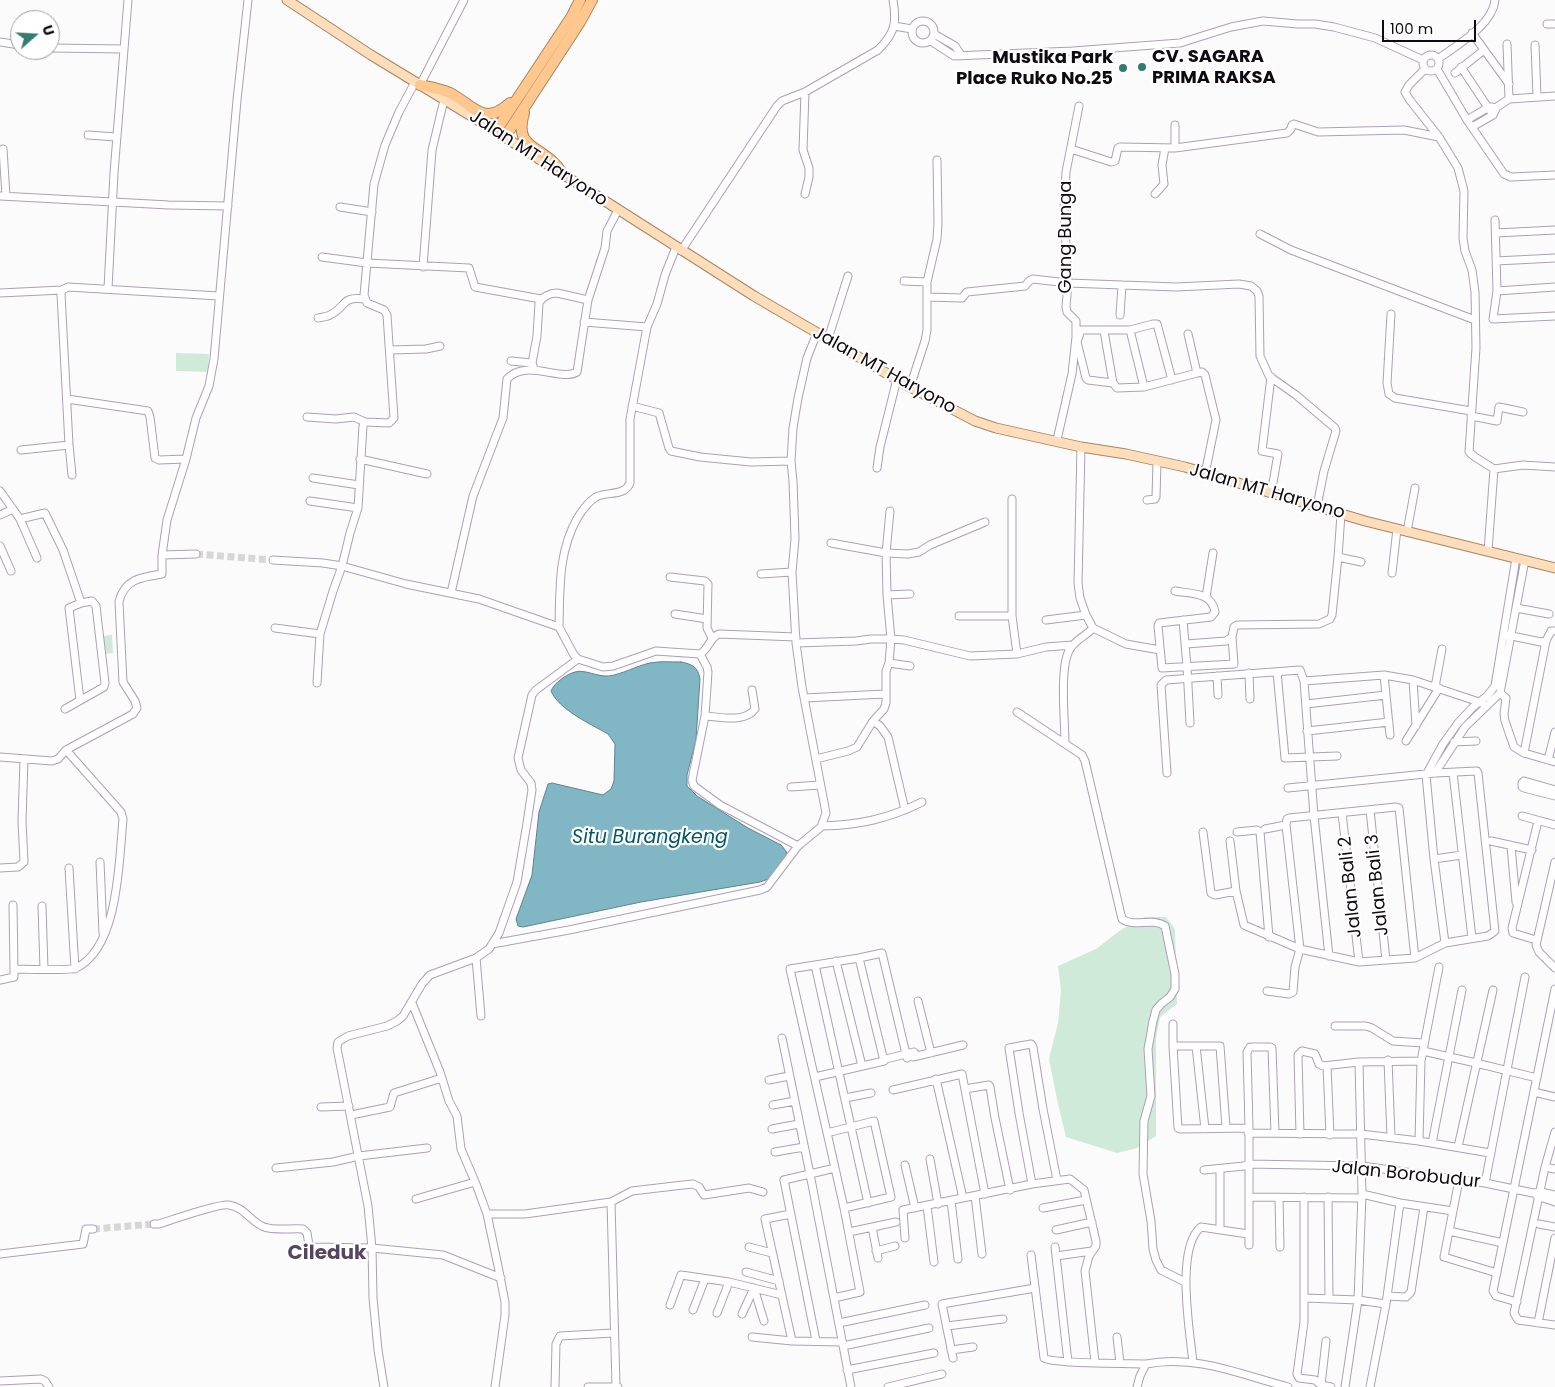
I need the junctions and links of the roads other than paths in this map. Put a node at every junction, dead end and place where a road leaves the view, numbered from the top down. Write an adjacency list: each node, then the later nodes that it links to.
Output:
1 (128, 0): 18 (street)
2 (248, 0): 57 (street)
3 (287, 0): 26 (main road, Jalan MT Haryono)
4 (464, 0): 26 (street)
5 (580, 0): 29 (highway)
6 (592, 0): 34 (highway)
7 (893, 0): 11 (street)
8 (1495, 0): 13 (street)
9 (1546, 24): 10 (street)
10 (1555, 24)
11 (894, 26): 12 (street); 28 (street)
12 (912, 29): 14 (street); 14 (street)
13 (1472, 33): 19 (street); 20 (street)
14 (933, 37): 21 (street)
15 (1507, 44): 27 (street)
16 (1535, 45): 31 (street)
17 (60, 48): 18 (street)
18 (124, 49): 44 (street)
19 (1484, 50): 22 (street); 27 (street)
20 (1438, 59): 21 (street); 24 (street)
21 (1423, 60): 23 (street)
22 (1462, 67): 25 (street); 36 (street)
23 (1425, 69): 24 (street); 45 (street)
24 (1437, 69): 39 (street)
25 (1455, 73)
26 (417, 84): 29 (highway); 33 (main road, Jalan MT Haryono); 60 (street)
27 (1509, 84): 32 (street)
28 (805, 92): 53 (street); 65 (street)
29 (518, 96): 42 (highway)
30 (1555, 96): 31 (street)
31 (1537, 97): 32 (street)
32 (1509, 99): 37 (street)
33 (444, 100): 42 (main road, Jalan MT Haryono); 70 (street)
34 (528, 100): 42 (highway); 52 (highway)
35 (1079, 106): 46 (street, Gang Bunga)
36 (1489, 107): 37 (street); 38 (street); 39 (street)
37 (1497, 107): 38 (street)
38 (1493, 115): 41 (street)
39 (1467, 120): 41 (street)
40 (1175, 125): 48 (street)
41 (1472, 127): 51 (street)
42 (500, 134): 52 (main road, Jalan MT Haryono)
43 (88, 135): 44 (street)
44 (116, 137): 56 (street)
45 (1439, 137): 48 (street); 90 (street)
46 (1071, 148): 47 (street); 74 (street, Gang Bunga)
47 (1165, 148): 48 (street); 54 (street)
48 (1175, 148)
49 (3, 149): 55 (street)
50 (937, 160): 73 (street)
51 (1555, 175)
52 (564, 176): 59 (main road, Jalan MT Haryono)
53 (805, 194)
54 (1155, 194)
55 (2, 198): 56 (street)
56 (112, 202): 57 (street); 77 (street)
57 (228, 206): 81 (street)
58 (340, 207): 60 (street)
59 (618, 210): 65 (main road, Jalan MT Haryono); 85 (street)
60 (372, 212): 69 (street)
61 (1495, 220): 63 (street)
62 (1555, 230): 63 (street)
63 (1496, 233): 68 (street)
64 (1260, 234): 90 (street)
65 (678, 249): 92 (street); 95 (main road, Jalan MT Haryono)
66 (322, 257): 69 (street)
67 (1555, 258): 68 (street)
68 (1496, 261): 79 (street)
69 (367, 263): 70 (street); 83 (street)
70 (423, 266): 84 (street)
71 (848, 276): 97 (street)
72 (904, 281): 73 (street)
73 (927, 282): 82 (street)
74 (1068, 283): 75 (street); 82 (street); 115 (street, Gang Bunga)
75 (1122, 285): 87 (street); 103 (street)
76 (1555, 287): 79 (street)
77 (108, 288): 78 (street); 81 (street)
78 (62, 290): 80 (street); 109 (street)
79 (1497, 291): 88 (street)
80 (0, 293)
81 (219, 296): 120 (street)
82 (928, 297): 107 (street)
83 (365, 298): 89 (street); 99 (street)
84 (541, 299): 85 (street); 101 (street)
85 (588, 300): 91 (street)
86 (1391, 314): 112 (street)
87 (1120, 315)
88 (1555, 316)
89 (318, 318)
90 (1475, 320): 112 (street)
91 (584, 322): 92 (street); 101 (street)
92 (647, 328): 110 (street)
93 (1130, 330): 94 (street); 105 (street); 108 (street)
94 (1104, 331): 106 (street); 106 (street)
95 (817, 333): 97 (main road, Jalan MT Haryono); 121 (street)
96 (1188, 334): 102 (street)
97 (828, 339): 104 (main road, Jalan MT Haryono)
98 (440, 346): 99 (street)
99 (390, 350): 114 (street)
100 (511, 361): 101 (street)
101 (533, 366): 167 (street)
102 (1197, 373): 105 (street); 127 (street)
103 (1271, 377): 133 (street); 137 (street)
104 (897, 379): 107 (main road, Jalan MT Haryono); 124 (street)
105 (1172, 380): 108 (street)
106 (1114, 383): 108 (street)
107 (910, 387): 115 (main road, Jalan MT Haryono)
108 (1144, 387)
109 (67, 400): 116 (street); 120 (street)
110 (632, 406): 121 (street); 181 (street)
111 (1523, 412): 112 (street)
112 (1471, 413): 125 (street)
113 (307, 417): 114 (street)
114 (365, 422): 119 (street)
115 (1057, 440): 117 (main road, Jalan MT Haryono)
116 (69, 445): 118 (street); 128 (street)
117 (1081, 447): 122 (main road, Jalan MT Haryono); 175 (street)
118 (21, 450)
119 (360, 459): 126 (street); 130 (street)
120 (186, 460): 153 (street)
121 (791, 461): 162 (street)
122 (1158, 462): 127 (main road, Jalan MT Haryono); 136 (street)
123 (1555, 467): 125 (street)
124 (877, 468)
125 (1494, 469): 149 (street)
126 (427, 474)
127 (1205, 474): 133 (main road, Jalan MT Haryono)
128 (72, 476)
129 (313, 478): 130 (street)
130 (359, 485): 138 (street)
131 (1415, 488): 146 (street)
132 (0, 491): 139 (street)
133 (1271, 494): 137 (main road, Jalan MT Haryono)
134 (1012, 499): 177 (street)
135 (310, 500): 138 (street)
136 (1147, 500)
137 (1316, 506): 141 (main road, Jalan MT Haryono)
138 (358, 508): 159 (street)
139 (12, 509): 142 (street); 143 (street)
140 (890, 511): 150 (street)
141 (1341, 514): 145 (main road, Jalan MT Haryono); 154 (street)
142 (0, 515)
143 (20, 519): 155 (street); 171 (street)
144 (985, 522): 150 (street)
145 (1398, 529): 146 (main road, Jalan MT Haryono); 163 (street)
146 (1408, 532): 149 (main road, Jalan MT Haryono)
147 (831, 543): 150 (street)
148 (0, 546): 161 (street)
149 (1488, 551): 156 (main road, Jalan MT Haryono)
150 (886, 553): 169 (street)
151 (1214, 553): 170 (street)
152 (196, 554): 153 (street)
153 (162, 555): 237 (street)
154 (1338, 557): 158 (street); 188 (street)
155 (37, 558)
156 (1521, 559): 160 (main road, Jalan MT Haryono); 172 (street); 186 (street)
157 (273, 560): 159 (street)
158 (1361, 562)
159 (342, 566): 167 (street); 185 (street)
160 (1555, 568)
161 (11, 571)
162 (792, 572): 164 (street); 191 (street)
163 (1392, 573)
164 (761, 574)
165 (670, 577): 178 (street)
166 (1175, 591): 170 (street)
167 (451, 593): 181 (street)
168 (910, 594): 169 (street)
169 (887, 595): 190 (street)
170 (1206, 597): 180 (street)
171 (81, 602): 219 (street); 219 (street)
172 (1516, 608): 174 (street); 187 (street)
173 (675, 614): 178 (street)
174 (1549, 614)
175 (1086, 615): 179 (street); 183 (street)
176 (959, 616): 177 (street)
177 (1012, 616): 198 (street)
178 (707, 619): 189 (street)
179 (1046, 620)
180 (1183, 620): 193 (street); 196 (street)
181 (560, 627): 199 (street)
182 (275, 628): 185 (street)
183 (1093, 628): 194 (street); 196 (street)
184 (1555, 631): 192 (street)
185 (320, 634): 210 (street)
186 (1503, 634): 187 (street); 220 (street)
187 (1511, 636): 192 (street); 213 (street)
188 (1232, 637): 193 (street); 202 (street)
189 (712, 638): 191 (street); 197 (street)
190 (892, 639): 191 (street); 198 (street); 200 (street)
191 (796, 640): 217 (street)
192 (1546, 641): 238 (street)
193 (1186, 644): 202 (street)
194 (1073, 645): 198 (street); 236 (street)
195 (1442, 649): 211 (street)
196 (1160, 650): 202 (street)
197 (700, 654): 199 (street); 225 (street)
198 (1017, 654)
199 (578, 659): 290 (street)
200 (889, 663): 201 (street); 214 (street)
201 (910, 666)
202 (1188, 667): 207 (street)
203 (1277, 672): 204 (street); 209 (street); 241 (street)
204 (1249, 673): 206 (street); 218 (street)
205 (1384, 675): 208 (street); 209 (street); 216 (street)
206 (1217, 676): 207 (street); 215 (street)
207 (1188, 678): 228 (street); 245 (street)
208 (1413, 680): 211 (street); 229 (street)
209 (1304, 681): 221 (street)
210 (317, 683)
211 (1437, 688): 220 (street); 229 (street)
212 (752, 690): 225 (street)
213 (1500, 693): 222 (street); 238 (street)
214 (885, 694): 217 (street); 226 (street)
215 (1218, 695)
216 (1386, 695): 221 (street); 227 (street)
217 (804, 698): 243 (street)
218 (1250, 699)
219 (80, 700): 223 (street)
220 (1479, 702): 222 (street); 248 (street)
221 (1306, 704): 230 (street)
222 (1487, 705): 235 (street)
223 (65, 709)
224 (1017, 712): 236 (street)
225 (705, 716): 271 (street)
226 (873, 721): 243 (street); 256 (street)
227 (1389, 722): 230 (street); 232 (street)
228 (1190, 723)
229 (1416, 726): 233 (street)
230 (1307, 731): 241 (street)
231 (1555, 732): 244 (street)
232 (1390, 735)
233 (1406, 741)
234 (1476, 741): 235 (street)
235 (1454, 742): 246 (street)
236 (1065, 743): 453 (street)
237 (66, 750): 242 (street); 287 (street)
238 (1524, 753): 244 (street)
239 (1337, 756): 241 (street)
240 (0, 757): 242 (street)
241 (1309, 758): 250 (street)
242 (24, 759): 277 (street)
243 (816, 759): 249 (street)
244 (1551, 761)
245 (1168, 773)
246 (1434, 773): 247 (street); 248 (street)
247 (1453, 773): 273 (street); 286 (street)
248 (1426, 774): 250 (street); 274 (street)
249 (820, 785): 251 (street); 264 (street)
250 (1311, 786): 252 (street); 259 (street)
251 (791, 787)
252 (1288, 788)
253 (1555, 790): 254 (street)
254 (1555, 796)
255 (922, 802): 256 (street)
256 (905, 810): 264 (street)
257 (1370, 810): 258 (street); 295 (street); 296 (street, Jalan Bali 3)
258 (1342, 813): 259 (street); 298 (street, Jalan Bali 2)
259 (1314, 816): 262 (street); 292 (street)
260 (1522, 816): 261 (street)
261 (1538, 821): 263 (street); 272 (street)
262 (1286, 825): 265 (street); 291 (street)
263 (1555, 825)
264 (822, 826): 271 (street)
265 (1265, 829)
266 (1203, 832): 279 (street)
267 (1238, 832): 285 (street)
268 (1230, 841): 279 (street)
269 (1491, 841): 270 (street)
270 (1511, 846): 272 (street); 284 (street)
271 (796, 849): 290 (street)
272 (1532, 850): 284 (street)
273 (1462, 855): 274 (street); 286 (street)
274 (1434, 859): 289 (street)
275 (100, 862): 287 (street)
276 (1555, 862): 280 (street)
277 (0, 868)
278 (69, 868): 304 (street)
279 (1236, 891): 285 (street)
280 (1546, 900): 281 (street); 288 (street)
281 (1555, 902)
282 (13, 905): 303 (street)
283 (42, 906): 301 (street)
284 (1517, 909): 288 (street)
285 (1269, 937): 291 (street)
286 (1472, 938): 289 (street)
287 (103, 939): 304 (street)
288 (1536, 940): 302 (street)
289 (1445, 943): 295 (street)
290 (492, 944): 293 (street)
291 (1300, 949): 292 (street); 309 (street)
292 (1329, 956): 298 (street)
293 (476, 958): 312 (street); 313 (street)
294 (859, 958): 297 (street); 323 (street); 326 (street)
295 (1415, 958): 296 (street)
296 (1386, 960): 298 (street)
297 (836, 961): 299 (street); 330 (street)
298 (1359, 962)
299 (815, 965): 333 (street); 335 (street)
300 (1439, 967): 317 (street)
301 (44, 968): 303 (street); 304 (street)
302 (1555, 968)
303 (14, 969): 306 (street)
304 (74, 969)
305 (1524, 977): 332 (street)
306 (0, 980)
307 (1462, 990): 324 (street)
308 (1494, 990): 329 (street)
309 (1268, 991)
310 (1555, 991): 337 (street)
311 (918, 1001): 322 (street)
312 (412, 1003): 336 (street); 347 (street)
313 (481, 1016)
314 (1173, 1024): 319 (street)
315 (1335, 1026): 317 (street)
316 (782, 1038): 334 (street)
317 (1423, 1043): 321 (street)
318 (963, 1045): 322 (street)
319 (1173, 1046): 320 (street); 355 (street)
320 (1196, 1046): 353 (street); 355 (street)
321 (1423, 1052): 324 (street); 327 (street)
322 (931, 1053): 323 (street)
323 (906, 1056): 326 (street)
324 (1448, 1057): 329 (street); 365 (street)
325 (1388, 1060): 327 (street); 328 (street); 363 (street)
326 (884, 1061): 330 (street)
327 (1421, 1061): 364 (street)
328 (1359, 1062): 331 (street); 361 (street)
329 (1476, 1062): 332 (street); 368 (street)
330 (862, 1066): 333 (street)
331 (1327, 1066): 360 (street); 362 (street)
332 (1506, 1070): 337 (street); 371 (street)
333 (839, 1072): 335 (street); 345 (street)
334 (789, 1076): 338 (street); 346 (street)
335 (815, 1077): 358 (street)
336 (442, 1078): 350 (street); 386 (street)
337 (1537, 1078): 342 (street)
338 (769, 1080)
339 (936, 1080): 340 (street); 341 (street); 400 (street)
340 (965, 1089): 390 (street); 392 (street)
341 (893, 1090)
342 (1534, 1092): 344 (street); 389 (street)
343 (871, 1093): 345 (street)
344 (1555, 1097)
345 (844, 1098): 352 (street)
346 (795, 1101): 348 (street); 351 (street)
347 (349, 1106): 349 (street); 350 (street)
348 (772, 1106)
349 (321, 1107)
350 (351, 1115): 372 (street)
351 (799, 1124): 354 (street); 367 (street)
352 (851, 1127): 358 (street); 407 (street); 407 (street)
353 (1226, 1127): 355 (street); 356 (street)
354 (772, 1129)
355 (1204, 1129)
356 (1249, 1130): 359 (street); 359 (street); 374 (street)
357 (1555, 1132): 366 (street)
358 (827, 1133): 379 (street)
359 (1274, 1133): 360 (street)
360 (1300, 1134): 362 (street)
361 (1361, 1134): 362 (street); 363 (street); 376 (street)
362 (1330, 1135)
363 (1390, 1138): 364 (street)
364 (1419, 1141): 365 (street)
365 (1432, 1143): 368 (street)
366 (1554, 1143): 377 (street)
367 (804, 1147): 370 (street); 383 (street)
368 (1458, 1147): 371 (street)
369 (426, 1148): 372 (street)
370 (775, 1152)
371 (1490, 1153): 387 (street)
372 (359, 1156): 378 (street); 438 (street)
373 (930, 1159): 409 (street)
374 (1248, 1164): 376 (street, Jalan Borobudur); 380 (street, Jalan Borobudur); 397 (street)
375 (905, 1165): 413 (street)
376 (1362, 1166): 385 (street, Jalan Borobudur); 396 (street)
377 (1545, 1167): 381 (street); 393 (street)
378 (276, 1168)
379 (835, 1168): 383 (street); 412 (street)
380 (1220, 1169): 382 (street, Jalan Borobudur); 426 (street)
381 (1555, 1169)
382 (1204, 1170)
383 (810, 1174): 417 (street); 458 (street)
384 (1058, 1180): 388 (street); 388 (street); 403 (street)
385 (1459, 1180): 387 (street, Jalan Borobudur); 415 (street)
386 (475, 1182): 402 (street); 416 (street)
387 (1485, 1183): 389 (street, Jalan Borobudur)
388 (1032, 1184): 390 (street)
389 (1514, 1189): 393 (street, Jalan Borobudur); 432 (street)
390 (1010, 1190): 392 (street)
391 (763, 1192): 405 (street)
392 (985, 1194): 395 (street)
393 (1540, 1195): 394 (street); 406 (street); 462 (street)
394 (1555, 1195)
395 (975, 1196): 400 (street); 442 (street)
396 (1361, 1196): 399 (street); 408 (street); 461 (street)
397 (1249, 1197): 401 (street); 429 (street)
398 (1304, 1197): 399 (street); 401 (street); 459 (street)
399 (1328, 1197): 460 (street)
400 (963, 1198): 404 (street)
401 (1279, 1198): 437 (street)
402 (416, 1199)
403 (1086, 1200): 414 (street); 419 (street)
404 (951, 1201): 409 (street); 445 (street)
405 (611, 1202): 416 (street); 478 (street)
406 (1555, 1202)
407 (868, 1203): 412 (street)
408 (1400, 1203): 411 (street); 457 (street)
409 (938, 1204): 410 (street)
410 (927, 1206): 413 (street); 446 (street)
411 (1424, 1207): 415 (street); 457 (street)
412 (844, 1208): 428 (street)
413 (915, 1208): 430 (street)
414 (1043, 1208)
415 (1454, 1211): 427 (street)
416 (487, 1214): 449 (street)
417 (791, 1214): 440 (street); 482 (street)
418 (896, 1222): 422 (street)
419 (1092, 1222): 425 (street); 439 (street)
420 (154, 1224): 438 (street)
421 (1540, 1224): 423 (street)
422 (872, 1227): 428 (street); 434 (street)
423 (1555, 1227)
424 (93, 1229): 441 (street)
425 (1056, 1230)
426 (1220, 1230): 429 (street); 453 (street)
427 (1449, 1231): 432 (street); 448 (street)
428 (849, 1232): 458 (street)
429 (1248, 1234): 433 (street)
430 (905, 1238)
431 (1555, 1238): 473 (street)
432 (1503, 1243): 448 (street)
433 (1249, 1245)
434 (895, 1246)
435 (749, 1247): 440 (street)
436 (1055, 1247): 444 (street)
437 (1280, 1247)
438 (372, 1248): 449 (street); 499 (street)
439 (1092, 1251): 444 (street); 490 (street)
440 (772, 1253): 451 (street)
441 (0, 1254)
442 (982, 1254)
443 (1031, 1255): 455 (street)
444 (1056, 1256): 489 (street)
445 (958, 1259)
446 (934, 1262)
447 (746, 1272): 451 (street)
448 (1497, 1272): 462 (street)
449 (501, 1278): 500 (street)
450 (705, 1279): 452 (street); 466 (street); 468 (street)
451 (779, 1281): 456 (street)
452 (729, 1282): 454 (street); 469 (street)
453 (1185, 1282): 492 (street)
454 (754, 1288): 456 (street); 463 (street); 467 (street)
455 (1035, 1288): 476 (street); 489 (street)
456 (782, 1295): 481 (street)
457 (1388, 1296): 465 (street)
458 (834, 1298): 474 (street)
459 (1305, 1298): 460 (street); 497 (street)
460 (1329, 1298): 461 (street)
461 (1358, 1300): 465 (street); 509 (street)
462 (1516, 1302): 473 (street)
463 (747, 1303): 467 (street); 470 (street)
464 (925, 1304): 474 (street)
465 (1386, 1304): 510 (street)
466 (670, 1305)
467 (759, 1305): 472 (street)
468 (693, 1310)
469 (717, 1313)
470 (742, 1314)
471 (1002, 1319): 476 (street)
472 (764, 1321)
473 (1538, 1322): 475 (street)
474 (839, 1323): 484 (street)
475 (1555, 1325)
476 (947, 1326): 486 (street)
477 (929, 1328): 484 (street)
478 (614, 1333): 501 (street); 503 (street)
479 (752, 1337): 481 (street)
480 (1117, 1337): 491 (street)
481 (792, 1341): 482 (street)
482 (816, 1341): 484 (street)
483 (1326, 1341): 497 (street)
484 (842, 1344): 494 (street)
485 (973, 1347): 486 (street)
486 (951, 1350): 488 (street)
487 (934, 1353): 494 (street)
488 (953, 1358)
489 (1068, 1362): 490 (street)
490 (1095, 1362): 491 (street)
491 (1120, 1363): 493 (street)
492 (1193, 1363): 493 (street); 507 (street)
493 (1146, 1364): 506 (street)
494 (847, 1370): 504 (street)
495 (942, 1374): 505 (street)
496 (0, 1381): 498 (street)
497 (1321, 1385): 508 (street)
498 (49, 1387)
499 (384, 1387)
500 (496, 1387)
501 (555, 1387)
502 (588, 1387): 503 (street)
503 (617, 1387)
504 (851, 1387)
505 (888, 1387)
506 (1137, 1387)
507 (1288, 1387)
508 (1331, 1387)
509 (1345, 1387)
510 (1370, 1387)

